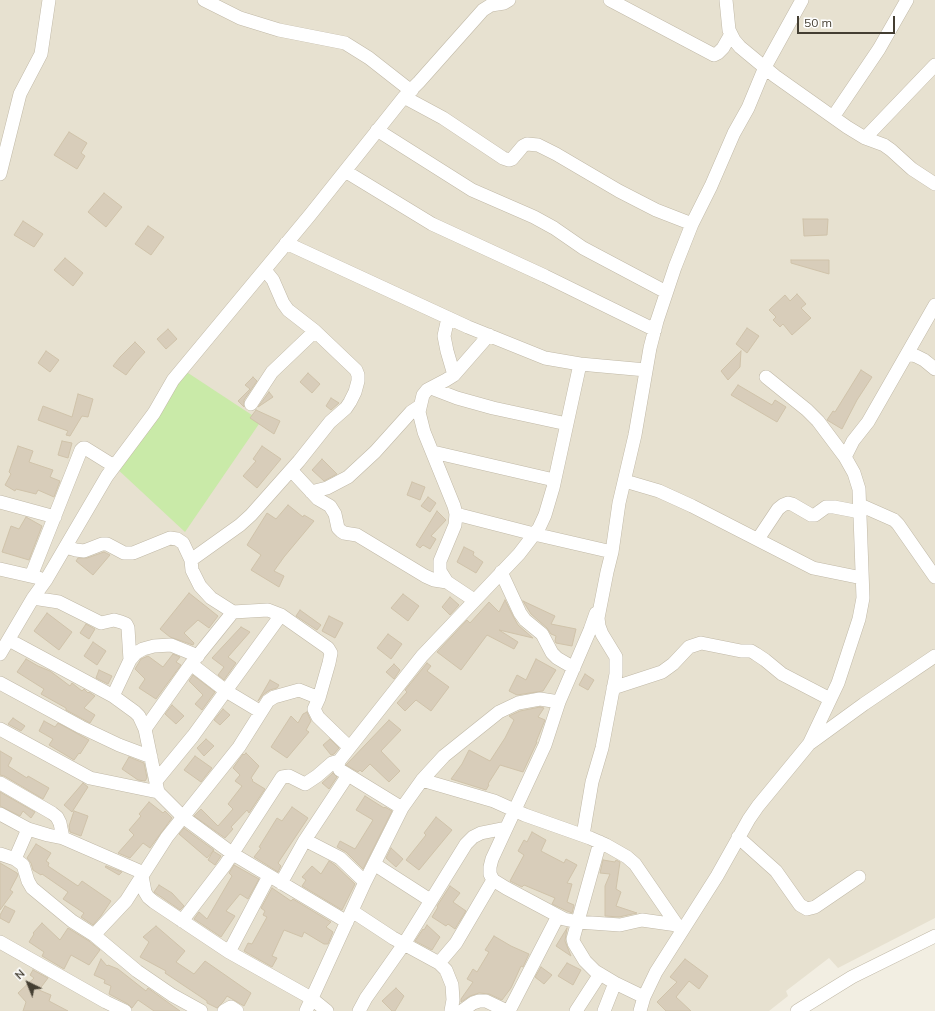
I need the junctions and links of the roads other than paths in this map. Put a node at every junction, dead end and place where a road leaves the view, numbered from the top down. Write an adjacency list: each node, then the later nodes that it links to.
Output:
1 (49, 0): 16 (street)
2 (204, 0): 11 (street)
3 (509, 0): 11 (street)
4 (610, 0): 8 (street)
5 (726, 0): 8 (street)
6 (802, 0): 10 (street)
7 (907, 0): 12 (street)
8 (731, 34): 10 (street)
9 (935, 65): 14 (street)
10 (764, 67): 12 (street); 18 (street)
11 (408, 93): 13 (street); 18 (street)
12 (834, 116): 14 (street)
13 (377, 130): 15 (street); 21 (street)
14 (865, 138): 17 (street)
15 (345, 171): 19 (street); 24 (street)
16 (0, 174)
17 (935, 184)
18 (692, 224): 21 (street)
19 (286, 243): 20 (street); 23 (street)
20 (265, 270): 25 (street); 39 (street)
21 (666, 292): 24 (street)
22 (935, 305): 27 (street)
23 (448, 318): 26 (street); 31 (street)
24 (655, 330): 30 (street)
25 (315, 331): 34 (street); 40 (street)
26 (489, 335): 28 (street); 31 (street)
27 (907, 354): 29 (street); 38 (street)
28 (580, 364): 30 (street); 36 (street)
29 (935, 369)
30 (646, 370): 42 (street)
31 (454, 375): 33 (street)
32 (766, 377): 38 (street)
33 (431, 388): 35 (street); 36 (street)
34 (251, 404)
35 (420, 406): 37 (street); 43 (street)
36 (567, 424): 41 (street)
37 (433, 452): 41 (street); 46 (street)
38 (845, 457): 45 (street)
39 (114, 466): 47 (street); 50 (street)
40 (291, 470): 43 (street); 52 (street)
41 (554, 480): 48 (street)
42 (625, 481): 49 (street); 51 (street)
43 (311, 492): 59 (street)
44 (0, 502): 47 (street)
45 (860, 508): 49 (street); 56 (street); 57 (street)
46 (456, 514): 48 (street); 59 (street)
47 (55, 516): 55 (street)
48 (534, 534): 51 (street); 54 (street)
49 (758, 539): 57 (street)
50 (66, 547): 52 (street); 58 (street)
51 (612, 552): 62 (street)
52 (190, 560): 63 (street)
53 (0, 569): 55 (street)
54 (501, 572): 61 (street); 69 (street)
55 (31, 576): 58 (street)
56 (935, 577)
57 (862, 578): 75 (street)
58 (46, 580): 60 (street)
59 (447, 582): 61 (street)
60 (33, 598): 65 (street); 67 (street)
61 (474, 600): 81 (street)
62 (601, 600): 69 (street); 71 (street)
63 (233, 612): 64 (street); 68 (street)
64 (282, 615): 72 (street); 74 (street)
65 (3, 648): 73 (street)
66 (935, 656): 80 (street)
67 (130, 660): 68 (street); 73 (street)
68 (194, 660): 72 (street); 79 (street)
69 (574, 668): 76 (street)
70 (0, 683): 82 (street)
71 (614, 688): 75 (street); 94 (street)
72 (226, 691): 77 (street); 87 (street)
73 (113, 696): 79 (street)
74 (319, 698): 77 (street); 81 (street)
75 (830, 700): 80 (street)
76 (559, 702): 85 (street); 89 (street)
77 (261, 712): 91 (street)
78 (0, 729): 87 (street)
79 (145, 729): 82 (street)
80 (809, 744): 95 (street)
81 (349, 747): 83 (street)
82 (151, 757): 87 (street)
83 (338, 761): 84 (street); 100 (street)
84 (348, 775): 88 (street); 97 (street)
85 (422, 780): 88 (street); 89 (street)
86 (0, 783): 96 (street)
87 (157, 787): 91 (street)
88 (402, 808): 102 (street)
89 (514, 809): 92 (street); 94 (street)
90 (0, 814): 93 (street)
91 (182, 817): 100 (street); 103 (street)
92 (506, 828): 106 (street); 109 (street)
93 (28, 829): 96 (street); 101 (street)
94 (583, 835): 98 (street)
95 (738, 837): 105 (street); 114 (street)
96 (63, 838): 103 (street)
97 (305, 840): 107 (street); 108 (street)
98 (600, 842): 113 (street); 114 (street)
99 (0, 854): 101 (street)
100 (233, 854): 104 (street); 112 (street)
101 (15, 859): 115 (street)
102 (374, 864): 107 (street); 109 (street)
103 (142, 876): 112 (street); 115 (street)
104 (269, 876): 108 (street); 119 (street)
105 (859, 877)
106 (494, 880): 111 (street); 120 (street)
107 (365, 882): 110 (street)
108 (281, 883): 110 (street)
109 (430, 900): 118 (street)
110 (350, 916): 118 (street); 124 (street)
111 (558, 916): 113 (street); 135 (street)
112 (182, 921): 119 (street)
113 (578, 922): 114 (street); 121 (street)
114 (679, 929): 123 (street)
115 (94, 935): 127 (street)
116 (935, 936): 139 (street)
117 (0, 942): 125 (street)
118 (404, 944): 120 (street); 132 (street)
119 (229, 952): 124 (street)
120 (439, 963): 133 (street)
121 (600, 974): 122 (street); 136 (street)
122 (615, 983): 123 (street); 137 (street)
123 (644, 997): 138 (street)
124 (311, 998): 130 (street); 131 (street)
125 (104, 1007): 126 (street)
126 (125, 1011)
127 (201, 1011)
128 (224, 1011): 129 (street)
129 (237, 1011)
130 (306, 1011)
131 (327, 1011)
132 (359, 1011)
133 (451, 1011)
134 (462, 1011): 135 (street)
135 (508, 1011)
136 (576, 1011)
137 (604, 1011)
138 (640, 1011)
139 (796, 1011)

